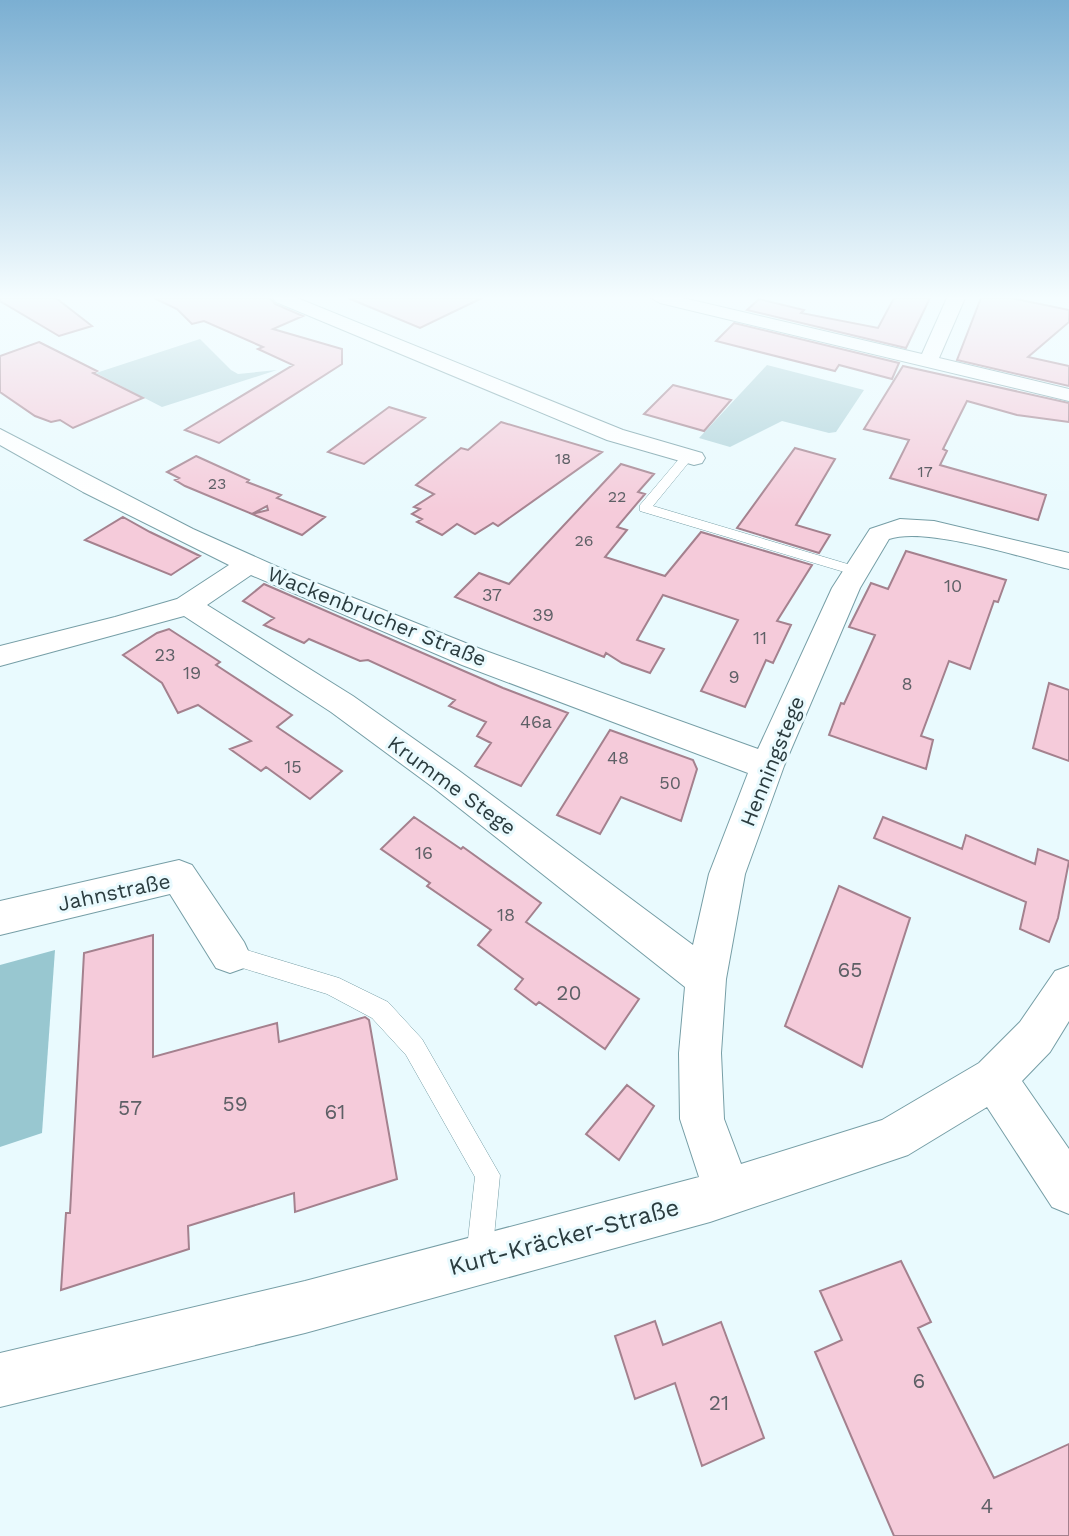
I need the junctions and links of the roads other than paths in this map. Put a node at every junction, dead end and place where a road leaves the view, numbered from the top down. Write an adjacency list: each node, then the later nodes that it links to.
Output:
1 (456, 370): 5 (street)
2 (960, 370): 3 (street)
3 (1069, 396)
4 (0, 436): 7 (street, Wackenbrucher Straße)
5 (691, 457): 8 (lane)
6 (1069, 561): 8 (street, Henningstege)
7 (249, 564): 9 (street); 11 (street, Wackenbrucher Straße)
8 (856, 572): 11 (street, Henningstege)
9 (187, 605): 10 (street); 14 (street, Krumme Stege)
10 (0, 656)
11 (767, 766): 14 (street, Henningstege)
12 (0, 918): 13 (street, Jahnstraße)
13 (230, 955): 19 (lane)
14 (706, 979): 18 (street, Henningstege)
15 (1069, 985): 16 (street, Kurt-Kräcker-Straße)
16 (994, 1078): 17 (street); 18 (street, Kurt-Kräcker-Straße)
17 (1069, 1189)
18 (728, 1192): 19 (street, Kurt-Kräcker-Straße)
19 (478, 1260): 20 (street, Kurt-Kräcker-Straße)
20 (0, 1380)

